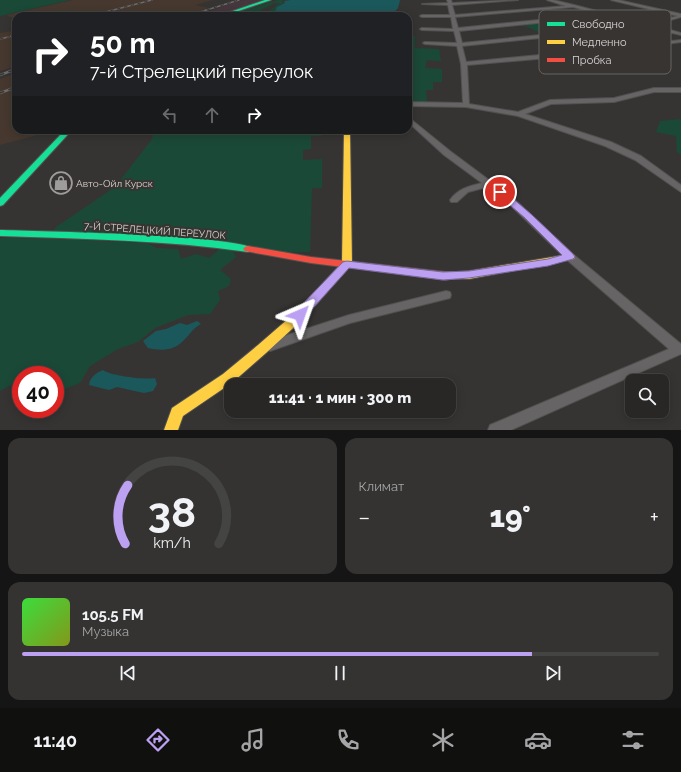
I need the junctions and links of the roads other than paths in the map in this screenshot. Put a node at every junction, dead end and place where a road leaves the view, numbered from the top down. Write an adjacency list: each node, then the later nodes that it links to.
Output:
1 (269, 0): 10 (street)
2 (516, 0): 5 (street)
3 (548, 0): 7 (street)
4 (613, 0): 9 (street)
5 (450, 2): 6 (street); 14 (street)
6 (424, 4)
7 (574, 6): 8 (street); 14 (street)
8 (589, 10)
9 (656, 10)
10 (232, 12)
11 (671, 14): 13 (street)
12 (422, 16): 14 (street)
13 (681, 16): 15 (street)
14 (453, 17): 18 (street)
15 (671, 19)
16 (539, 22): 18 (street)
17 (422, 29): 18 (street)
18 (455, 30): 25 (street)
19 (671, 31): 20 (street)
20 (681, 34)
21 (539, 37): 25 (street)
22 (681, 41): 23 (street)
23 (671, 42)
24 (425, 43): 25 (street)
25 (460, 45): 27 (street)
26 (539, 57): 27 (street)
27 (464, 64): 30 (street)
28 (681, 90): 31 (street)
29 (412, 104): 30 (street)
30 (466, 105): 31 (street)
31 (519, 114): 36 (street)
32 (412, 122): 35 (street)
33 (65, 134): 38 (street)
34 (346, 134): 41 (street)
35 (489, 184): 37 (street); 40 (street)
36 (681, 189)
37 (454, 200)
38 (0, 203)
39 (0, 233): 41 (street, 7-Й СТРЕЛЕЦКИЙ ПЕРЕУЛОК)
40 (570, 257): 41 (street, 7-Й СТРЕЛЕЦКИЙ ПЕРЕУЛОК); 44 (street)
41 (347, 264): 43 (street)
42 (446, 294): 43 (street)
43 (262, 349): 45 (street)
44 (680, 349): 46 (street)
45 (171, 430)
46 (495, 430)

